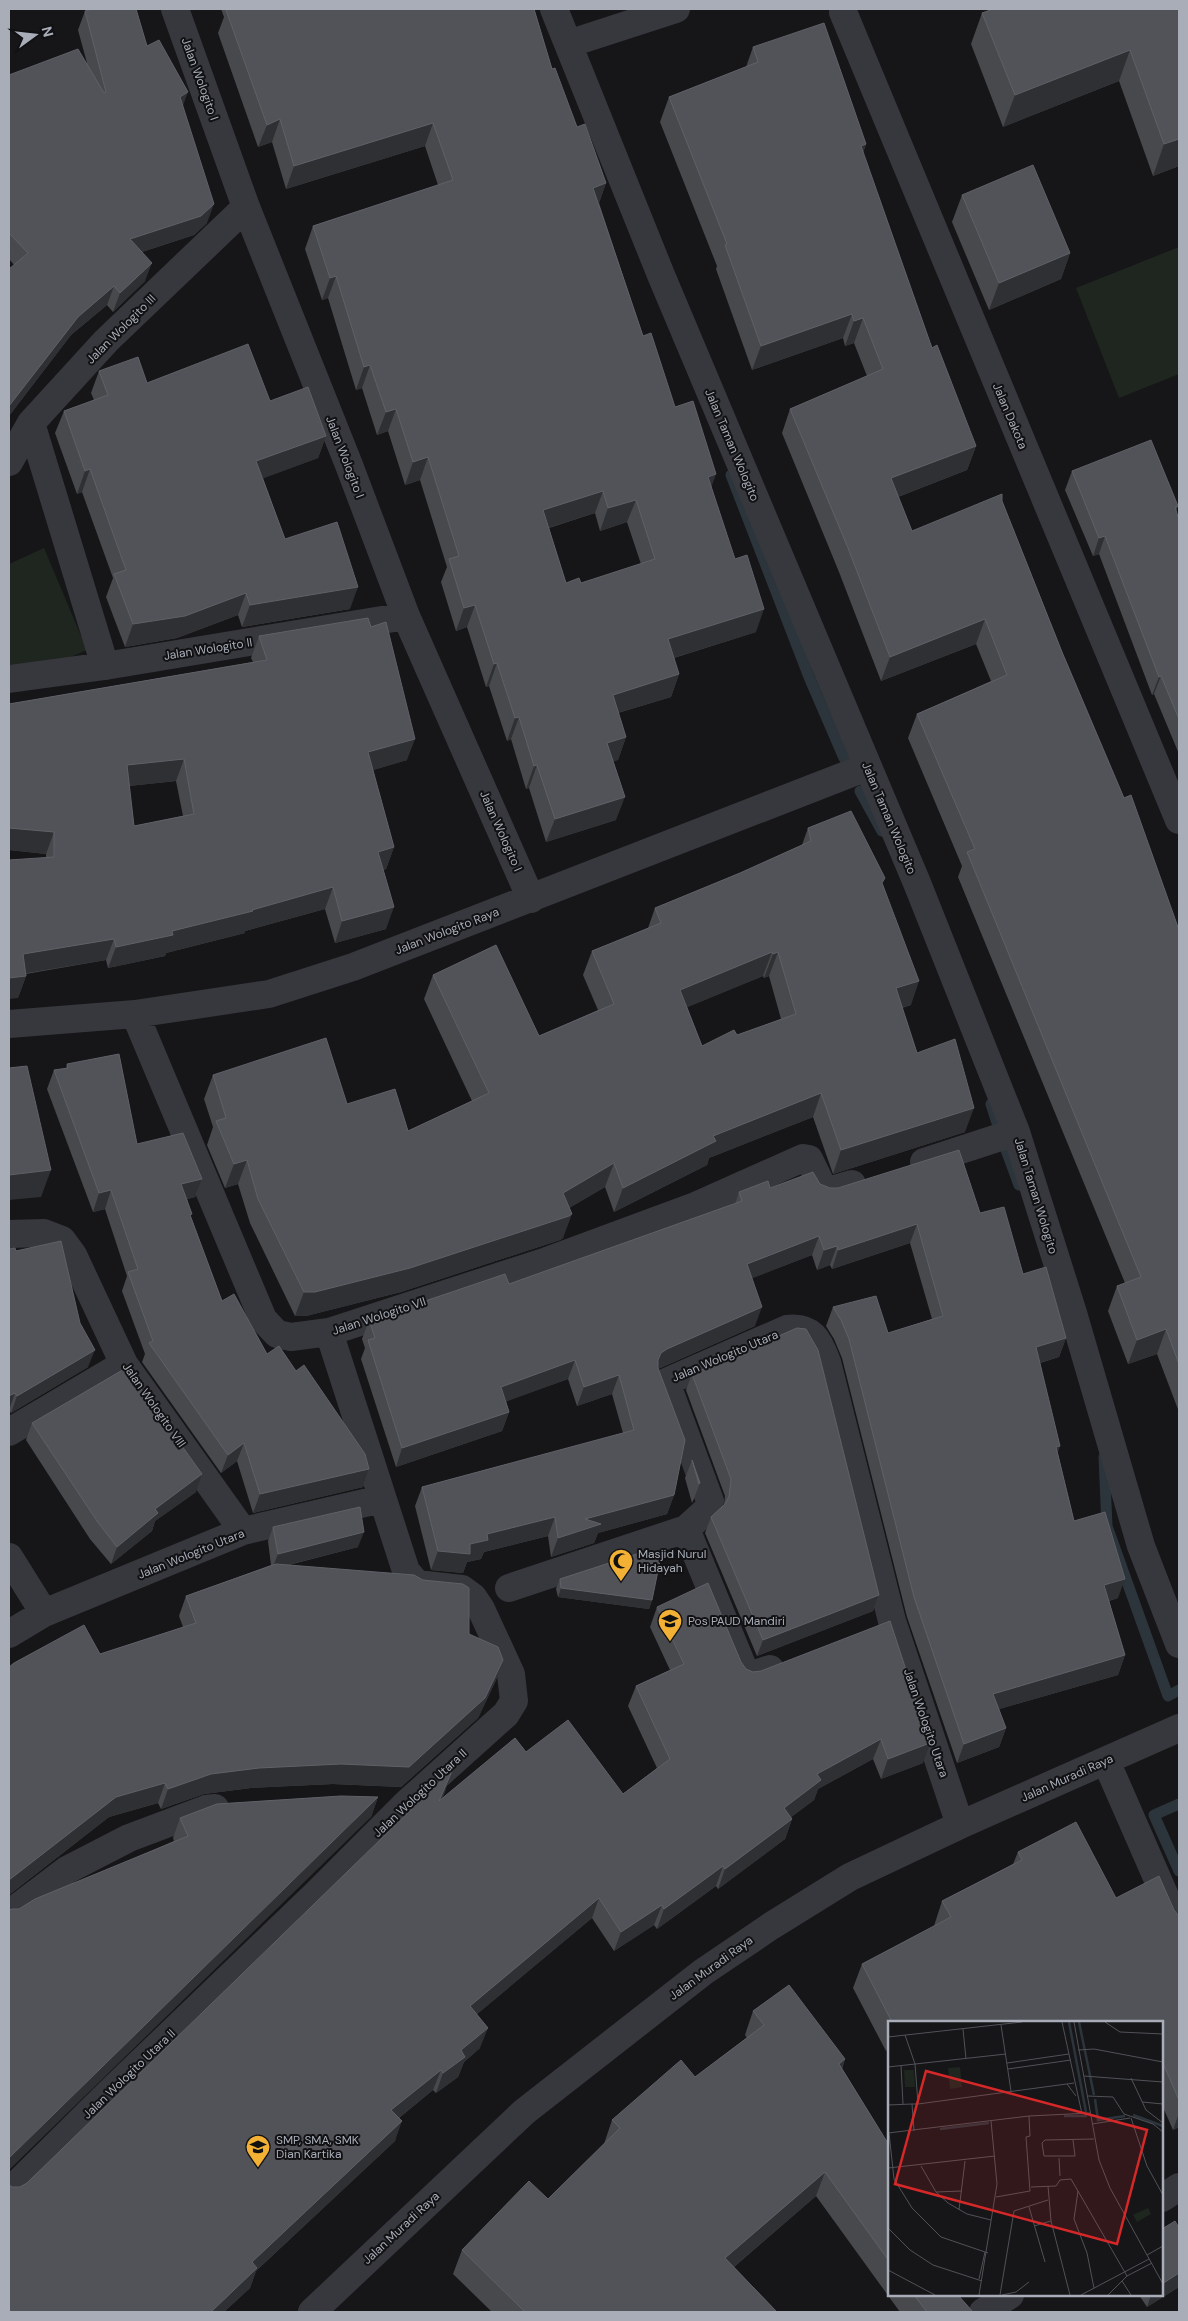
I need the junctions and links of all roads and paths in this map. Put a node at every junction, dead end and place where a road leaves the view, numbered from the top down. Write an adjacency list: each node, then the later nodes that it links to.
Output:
1 (175, 9): 6 (street, Jalan Wologito I)
2 (554, 9): 5 (street, Jalan Taman Wologito)
3 (676, 9): 5 (street)
4 (846, 10): 13 (street, Jalan Dakota)
5 (568, 44): 12 (street, Jalan Taman Wologito)
6 (246, 207): 7 (street, Jalan Wologito III); 9 (street, Jalan Wologito I)
7 (31, 423): 8 (street, Jalan Wologito III); 10 (street)
8 (9, 462)
9 (406, 616): 10 (street, Jalan Wologito II); 14 (street, Jalan Wologito I)
10 (105, 666): 11 (street, Jalan Wologito II)
11 (9, 679)
12 (867, 768): 14 (street, Jalan Wologito Raya); 17 (street, Jalan Taman Wologito)
13 (1179, 820)
14 (530, 899): 15 (street, Jalan Wologito Raya)
15 (135, 1014): 16 (street, Jalan Wologito Raya); 21 (street, Jalan Wologito VII)
16 (9, 1024)
17 (1016, 1132): 18 (street); 31 (street, Jalan Taman Wologito)
18 (904, 1168)
19 (875, 1177): 21 (street, Jalan Wologito VII)
20 (9, 1234): 22 (street, Jalan Wologito VIII)
21 (329, 1332): 24 (street, Jalan Wologito Utara II)
22 (124, 1364): 23 (street); 26 (street, Jalan Wologito VIII)
23 (9, 1432)
24 (382, 1500): 26 (street, Jalan Wologito Utara); 36 (street, Jalan Wologito Utara II)
25 (686, 1529): 28 (street); 32 (street); 38 (street, Jalan Wologito Utara)
26 (243, 1532): 29 (street, Jalan Wologito Utara)
27 (9, 1557): 29 (street)
28 (509, 1588)
29 (44, 1614): 30 (street, Jalan Wologito Utara)
30 (9, 1634)
31 (1178, 1637)
32 (790, 1661)
33 (1179, 1728): 34 (street, Jalan Muradi Raya)
34 (1106, 1761): 38 (street, Jalan Muradi Raya); 40 (street)
35 (370, 1802): 36 (street)
36 (407, 1803): 42 (street, Jalan Wologito Utara II)
37 (243, 1805): 39 (street)
38 (960, 1825): 45 (street, Jalan Muradi Raya)
39 (9, 1914)
40 (1179, 1928)
41 (1179, 2187): 43 (street)
42 (9, 2192)
43 (1163, 2197)
44 (1008, 2296): 46 (street)
45 (312, 2312)
46 (983, 2312)

